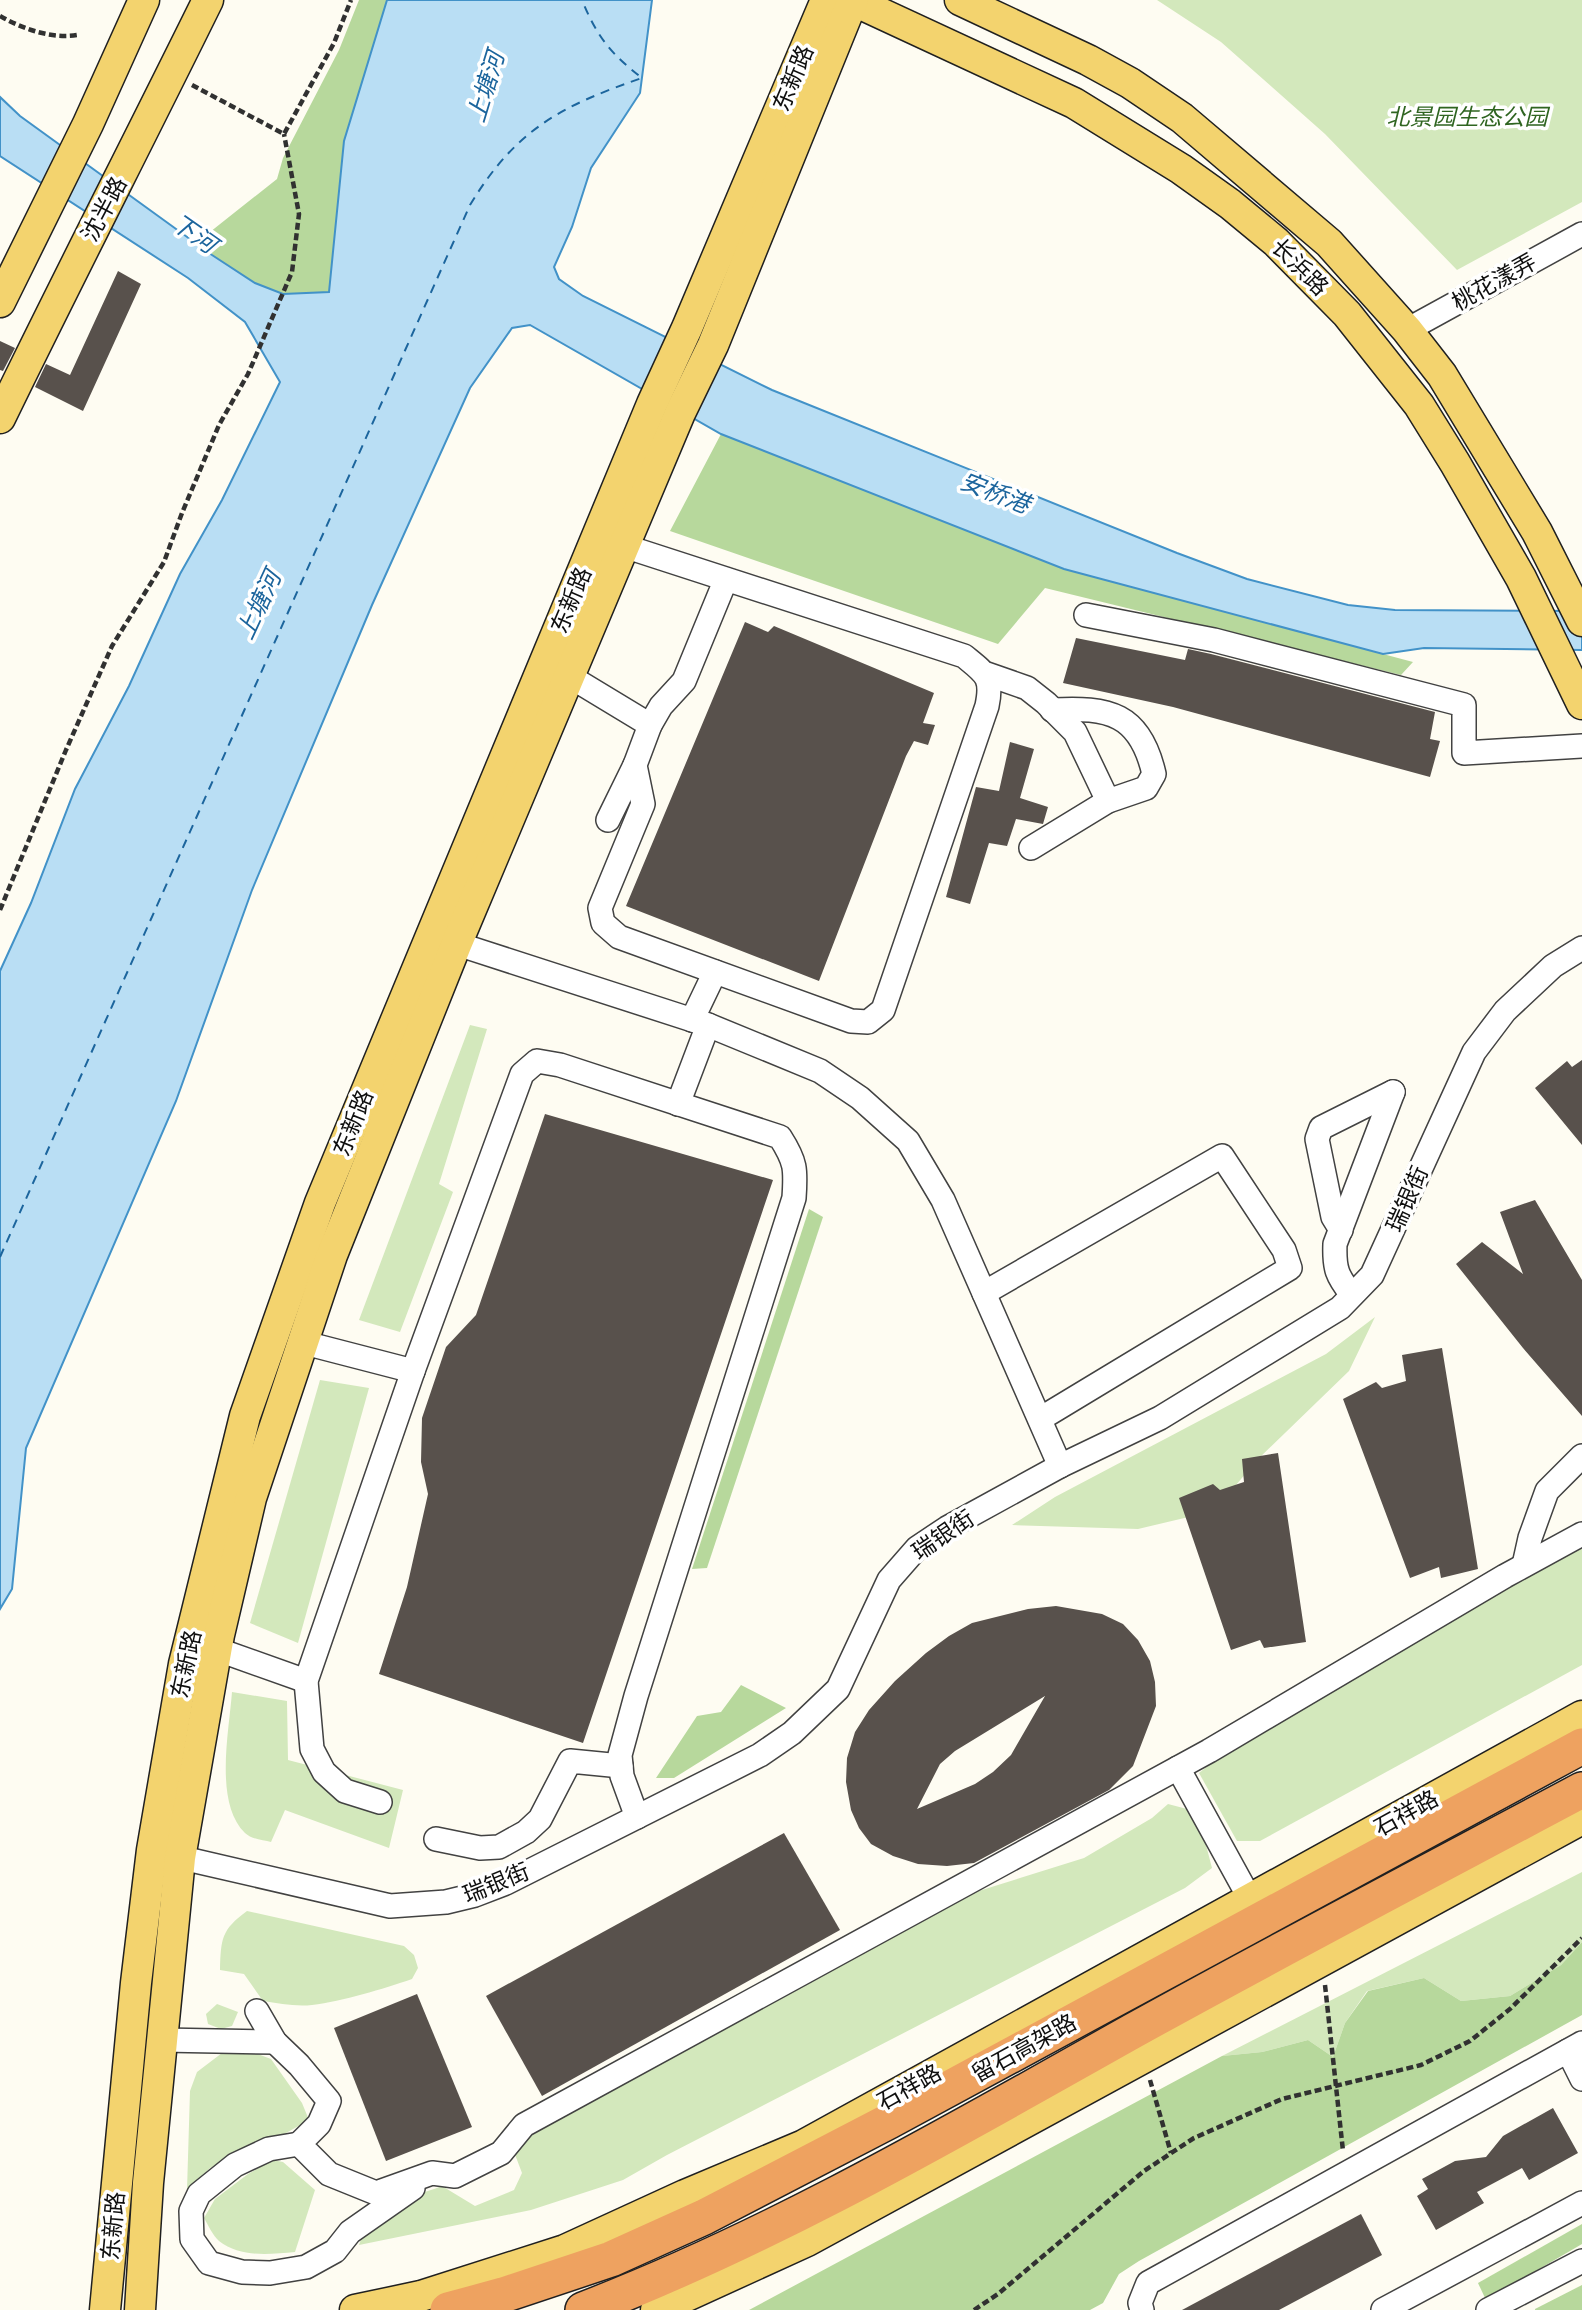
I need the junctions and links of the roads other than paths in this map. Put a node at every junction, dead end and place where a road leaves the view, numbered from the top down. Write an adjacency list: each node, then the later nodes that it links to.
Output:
1 (144, 0): 7 (main road)
2 (208, 0): 10 (main road, 沈半路)
3 (826, 0): 9 (main road, 东新路)
4 (853, 0): 9 (main road, 东新路); 17 (main road, 长浜路)
5 (960, 0): 8 (main road, 长浜路)
6 (1582, 234): 8 (street, 桃花漾弄)
7 (0, 302)
8 (1406, 330): 14 (main road, 长浜路)
9 (666, 409): 11 (main road, 东新路); 25 (main road, 东新路)
10 (0, 418)
11 (624, 546): 12 (street); 16 (main road, 东新路)
12 (726, 579): 15 (street); 19 (street)
13 (1086, 615): 20 (street)
14 (1582, 621)
15 (987, 674): 18 (street); 27 (street)
16 (569, 676): 19 (street); 25 (main road, 东新路)
17 (1582, 705)
18 (1052, 710): 22 (street); 22 (street)
19 (650, 725): 21 (street)
20 (1582, 746)
21 (635, 765): 23 (street); 27 (street)
22 (1108, 801): 24 (street)
23 (608, 820)
24 (1031, 848)
25 (443, 940): 28 (street); 33 (main road, 东新路); 51 (main road, 东新路)
26 (1582, 948): 32 (street, 瑞银街)
27 (715, 972): 28 (street)
28 (700, 1023): 29 (street); 31 (street)
29 (678, 1104): 34 (street); 44 (street)
30 (1341, 1230): 30 (street); 32 (street)
31 (984, 1293): 35 (street); 35 (street)
32 (1352, 1295): 37 (street, 瑞银街)
33 (301, 1342): 34 (street); 40 (main road, 东新路)
34 (413, 1371): 41 (street)
35 (1040, 1419): 37 (street)
36 (1582, 1456): 39 (street)
37 (1060, 1466): 48 (street, 瑞银街)
38 (1582, 1534): 39 (street)
39 (1524, 1565): 45 (street)
40 (216, 1650): 41 (street); 51 (main road, 东新路)
41 (306, 1681): 47 (street)
42 (1582, 1716): 52 (main road, 石祥路)
43 (1582, 1746): 66 (highway, 留石高架路)
44 (621, 1766): 48 (street); 50 (street)
45 (1178, 1768): 52 (street); 59 (street)
46 (1582, 1790): 67 (highway, 留石高架路)
47 (380, 1802)
48 (637, 1817): 51 (street, 瑞银街)
49 (1582, 1819): 68 (main road)
50 (436, 1839)
51 (166, 1854): 54 (main road, 东新路); 63 (main road, 东新路)
52 (1250, 1899): 65 (main road, 石祥路)
53 (257, 2011): 55 (street)
54 (162, 2039): 55 (street); 64 (main road, 东新路)
55 (275, 2042): 58 (street)
56 (1575, 2047): 57 (street); 69 (street)
57 (1582, 2078)
58 (299, 2144): 59 (street); 59 (street)
59 (432, 2173)
60 (1582, 2203): 70 (street)
61 (1582, 2261): 62 (street)
62 (1494, 2308)
63 (105, 2310)
64 (140, 2310)
65 (355, 2310)
66 (448, 2310)
67 (583, 2310)
68 (656, 2310)
69 (1142, 2310)
70 (1383, 2310)

